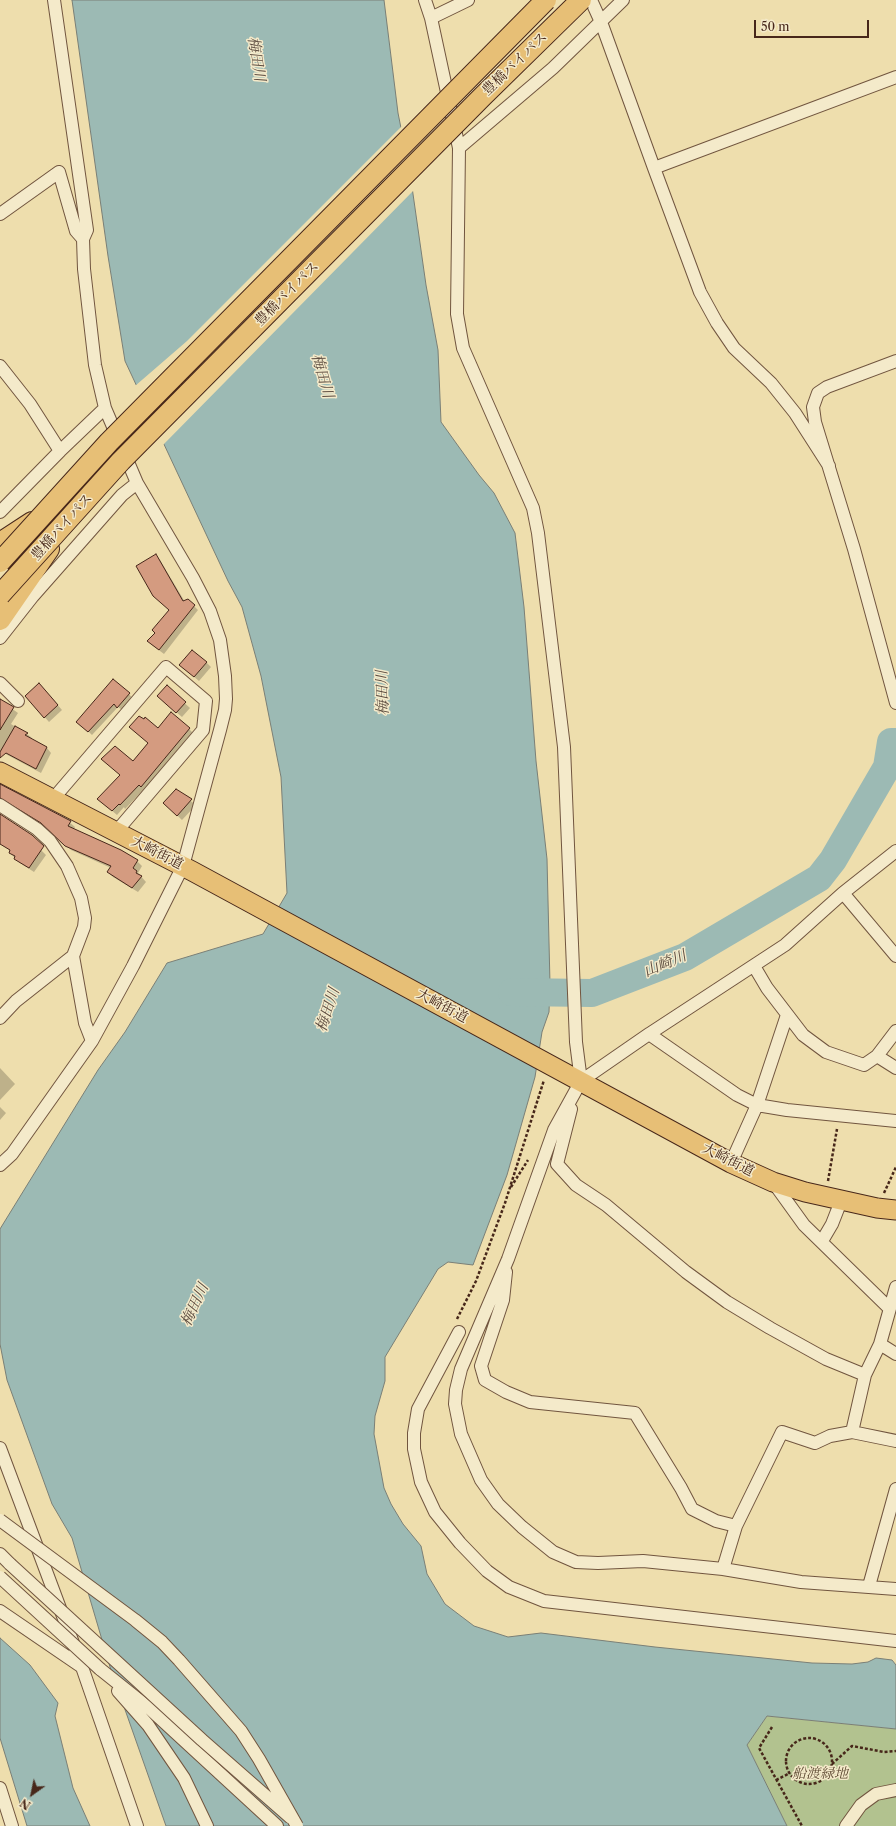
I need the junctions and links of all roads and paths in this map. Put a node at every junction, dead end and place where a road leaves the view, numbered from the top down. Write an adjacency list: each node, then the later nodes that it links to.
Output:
1 (54, 0): 14 (street)
2 (425, 0): 8 (street)
3 (468, 0): 8 (street)
4 (546, 0): 22 (highway, 豊橋バイパス, bridge)
5 (582, 0): 23 (highway, 豊橋バイパス, bridge)
6 (591, 0): 9 (street)
7 (623, 0): 9 (street)
8 (431, 18): 11 (street)
9 (602, 22): 11 (street); 12 (street)
10 (896, 77): 12 (street)
11 (459, 148): 50 (street)
12 (654, 168): 19 (street)
13 (0, 214): 14 (street)
14 (83, 239): 17 (street)
15 (896, 361): 19 (street)
16 (0, 366): 18 (street)
17 (104, 408): 18 (street); 20 (street)
18 (60, 451): 21 (street)
19 (829, 466): 31 (street)
20 (137, 483): 28 (street); 37 (street)
21 (0, 512)
22 (41, 516): 24 (highway); 25 (highway, 豊橋バイパス, bridge)
23 (70, 518): 26 (highway, 豊橋バイパス, bridge); 27 (highway, bridge)
24 (0, 543)
25 (0, 562)
26 (0, 595)
27 (0, 620)
28 (0, 638)
29 (0, 683): 30 (street)
30 (18, 701)
31 (896, 703)
32 (0, 772): 33 (main road, 大崎街道)
33 (53, 799): 35 (main road, 大崎街道); 35 (street)
34 (0, 805): 39 (street)
35 (116, 832): 37 (main road, 大崎街道)
36 (896, 851): 38 (street)
37 (188, 868): 46 (street); 49 (main road, 大崎街道)
38 (843, 893): 40 (street); 41 (street)
39 (73, 956): 43 (street); 46 (street)
40 (896, 956)
41 (754, 966): 42 (street); 45 (street)
42 (787, 1015): 47 (street); 51 (street)
43 (0, 1018)
44 (896, 1031): 47 (street)
45 (649, 1034): 50 (street); 51 (street)
46 (92, 1041): 55 (street)
47 (877, 1056): 48 (street)
48 (896, 1068)
49 (546, 1070): 50 (main road, 大崎街道); 65 (path)
50 (578, 1085): 54 (main road, 大崎街道); 62 (street); 68 (street)
51 (757, 1105): 52 (street); 54 (street)
52 (839, 1116): 53 (street); 58 (path)
53 (896, 1120)
54 (731, 1162): 57 (main road, 大崎街道)
55 (0, 1165)
56 (896, 1167): 59 (path)
57 (773, 1182): 58 (main road, 大崎街道); 61 (street)
58 (832, 1199): 59 (main road, 大崎街道); 61 (street)
59 (877, 1208): 60 (main road, 大崎街道)
60 (896, 1210)
61 (822, 1241): 64 (street)
62 (508, 1259): 74 (street); 76 (street)
63 (896, 1287): 64 (street)
64 (889, 1308): 66 (street)
65 (459, 1332): 81 (street)
66 (880, 1344): 67 (street); 68 (street)
67 (896, 1354)
68 (865, 1375): 69 (street)
69 (852, 1432): 70 (street); 74 (street)
70 (896, 1441)
71 (0, 1448): 82 (street)
72 (896, 1489): 78 (street)
73 (0, 1520): 95 (street, bridge)
74 (736, 1526): 76 (street)
75 (0, 1554): 95 (street, bridge)
76 (723, 1569): 78 (street)
77 (0, 1577): 83 (street, bridge)
78 (869, 1586): 79 (street)
79 (896, 1589)
80 (0, 1611): 82 (street)
81 (896, 1641)
82 (82, 1668): 92 (street)
83 (100, 1669): 93 (street); 94 (street)
84 (772, 1727): 88 (path)
85 (896, 1751): 86 (path)
86 (832, 1764): 87 (path); 87 (path)
87 (790, 1773): 88 (path)
88 (776, 1780): 96 (path)
89 (0, 1788): 91 (street)
90 (896, 1790): 97 (street)
91 (12, 1826)
92 (137, 1826)
93 (207, 1826)
94 (277, 1826)
95 (298, 1826)
96 (802, 1826)
97 (846, 1826)

